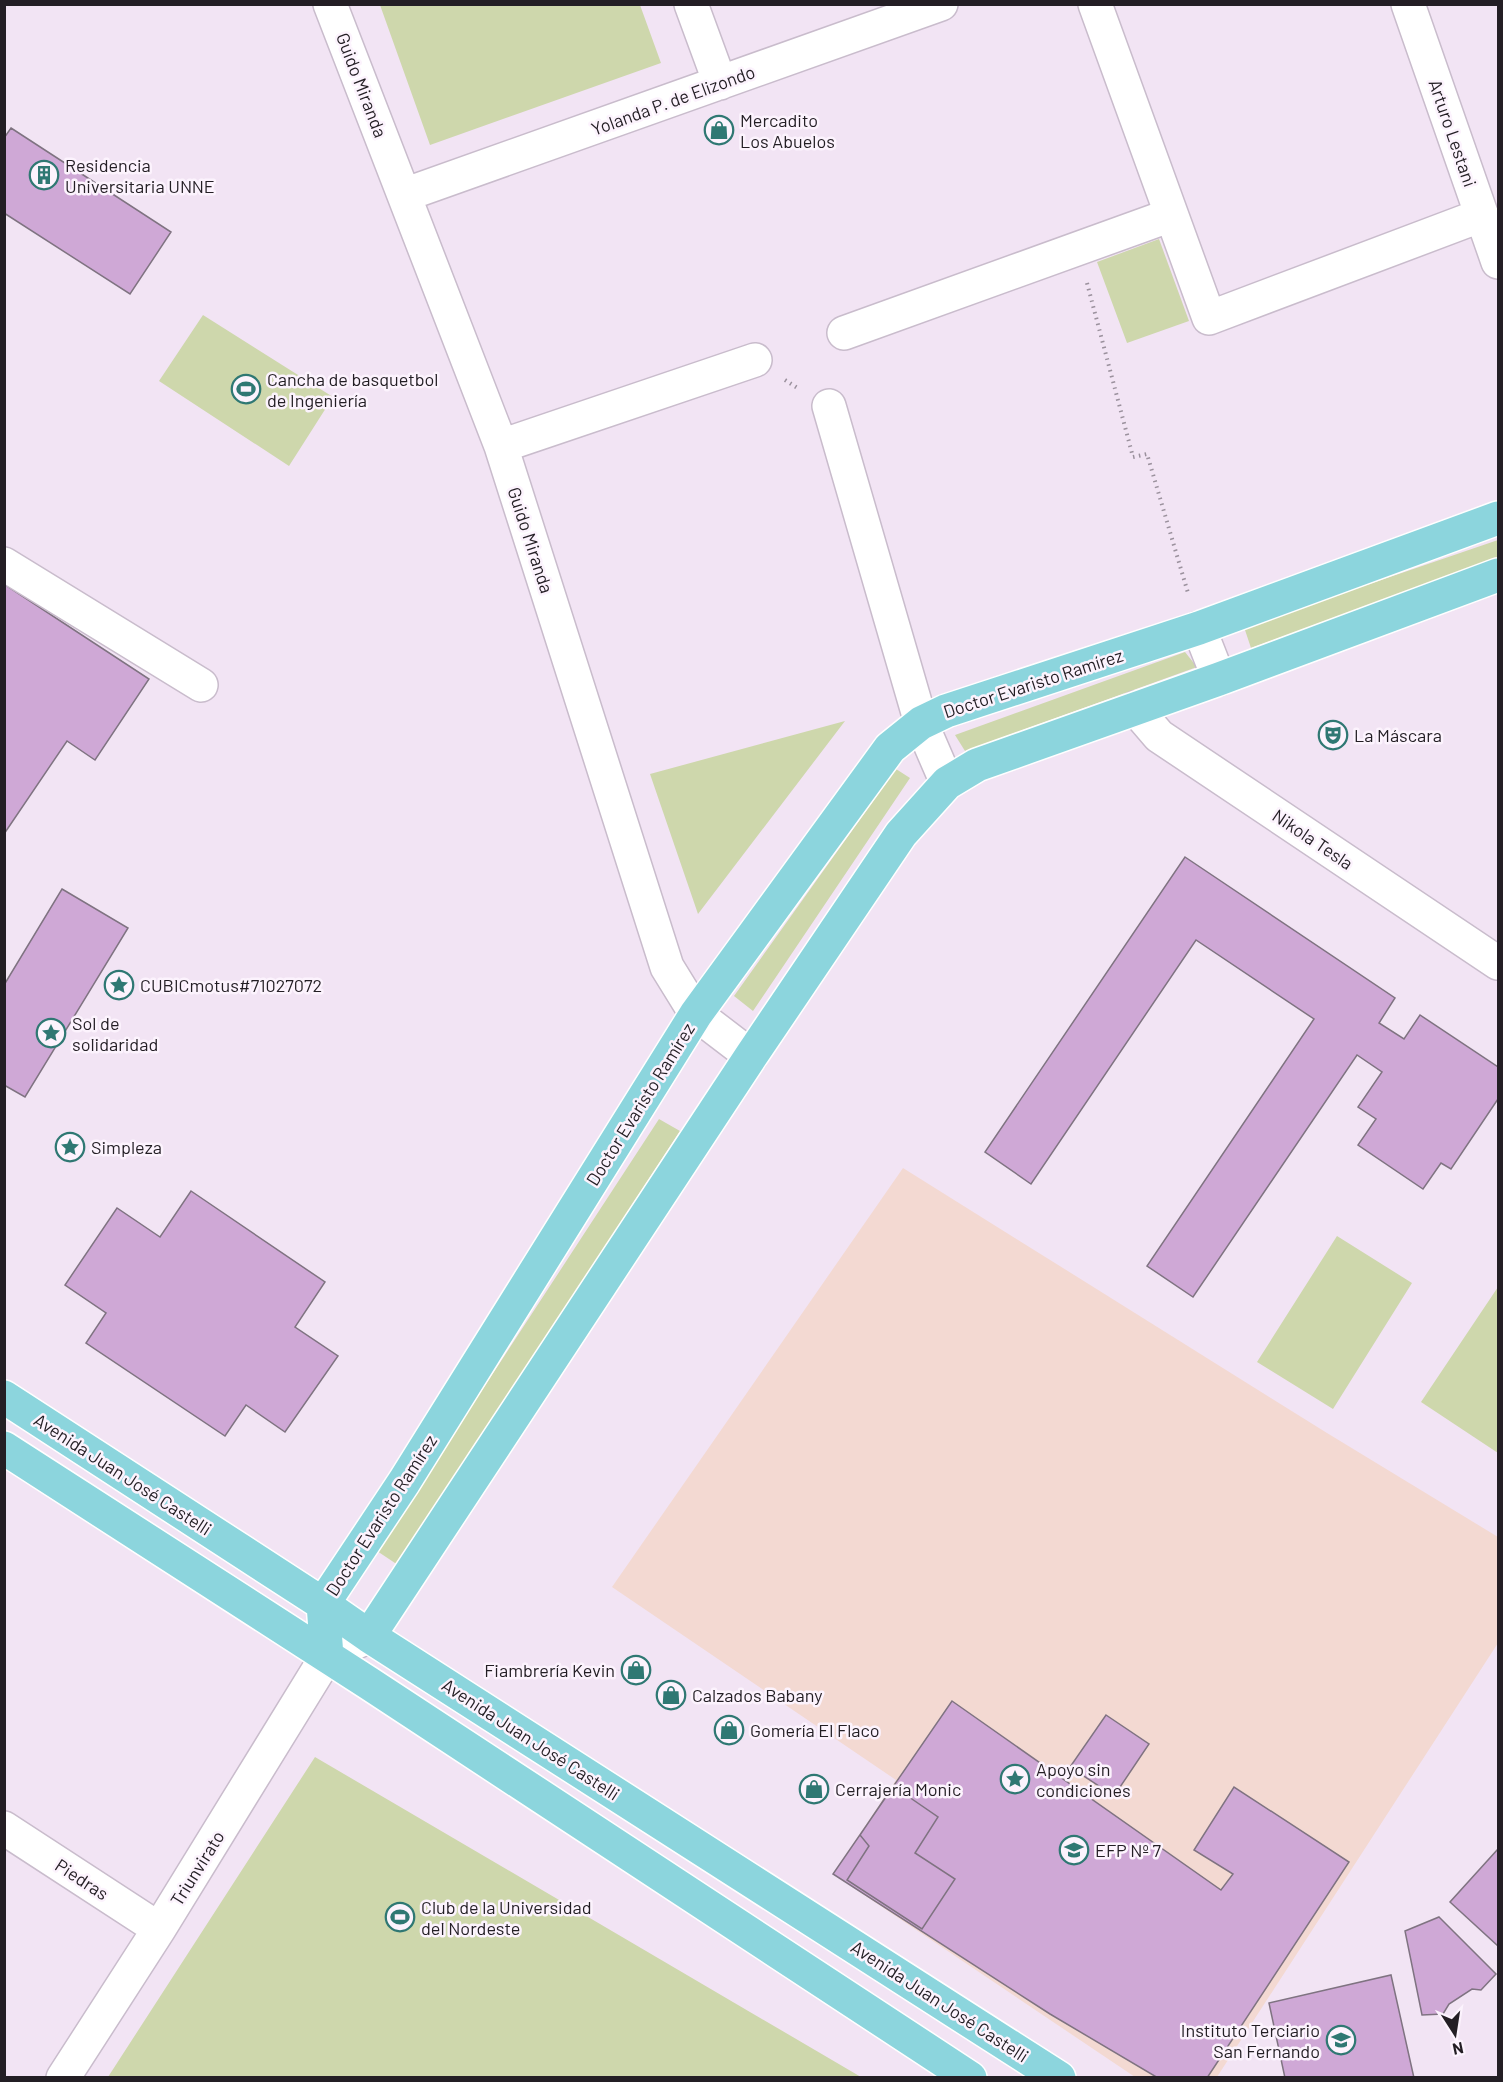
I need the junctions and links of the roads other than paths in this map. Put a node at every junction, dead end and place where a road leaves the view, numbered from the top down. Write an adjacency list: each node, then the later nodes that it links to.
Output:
1 (330, 4): 7 (street, Guido Miranda)
2 (691, 4): 6 (street)
3 (941, 4): 6 (street, Yolanda P. de Elizondo)
4 (1095, 4): 8 (street)
5 (1408, 4): 9 (street, Arturo Lestani)
6 (720, 83): 7 (street, Yolanda P. de Elizondo)
7 (404, 195): 14 (street, Guido Miranda)
8 (1171, 215): 9 (street); 11 (street)
9 (1482, 215): 10 (street, Arturo Lestani)
10 (1498, 262)
11 (844, 333)
12 (755, 360): 14 (street)
13 (829, 406): 22 (street)
14 (501, 446): 25 (street, Guido Miranda)
15 (1498, 518): 18 (main road, Doctor Evaristo Ramírez)
16 (4, 564): 20 (street)
17 (1498, 575): 19 (main road)
18 (1199, 628): 19 (street); 22 (main road, Doctor Evaristo Ramírez)
19 (1219, 679): 21 (main road)
20 (201, 685)
21 (1135, 708): 23 (main road); 24 (street, Nikola Tesla)
22 (921, 723): 23 (street); 25 (main road, Doctor Evaristo Ramírez)
23 (947, 783): 26 (main road)
24 (1498, 963)
25 (696, 1014): 26 (street, Guido Miranda); 29 (main road, Doctor Evaristo Ramírez)
26 (751, 1056): 30 (main road)
27 (4, 1397): 29 (main road, Avenida Juan José Castelli)
28 (4, 1448): 31 (main road)
29 (323, 1604): 30 (main road, Avenida Juan José Castelli); 31 (main road, Doctor Evaristo Ramírez)
30 (369, 1636): 31 (street); 36 (main road, Avenida Juan José Castelli)
31 (327, 1656): 33 (street, Triunvirato); 35 (main road)
32 (4, 1828): 33 (street, Piedras)
33 (159, 1929): 34 (street, Triunvirato)
34 (63, 2078)
35 (970, 2078)
36 (1059, 2078)

